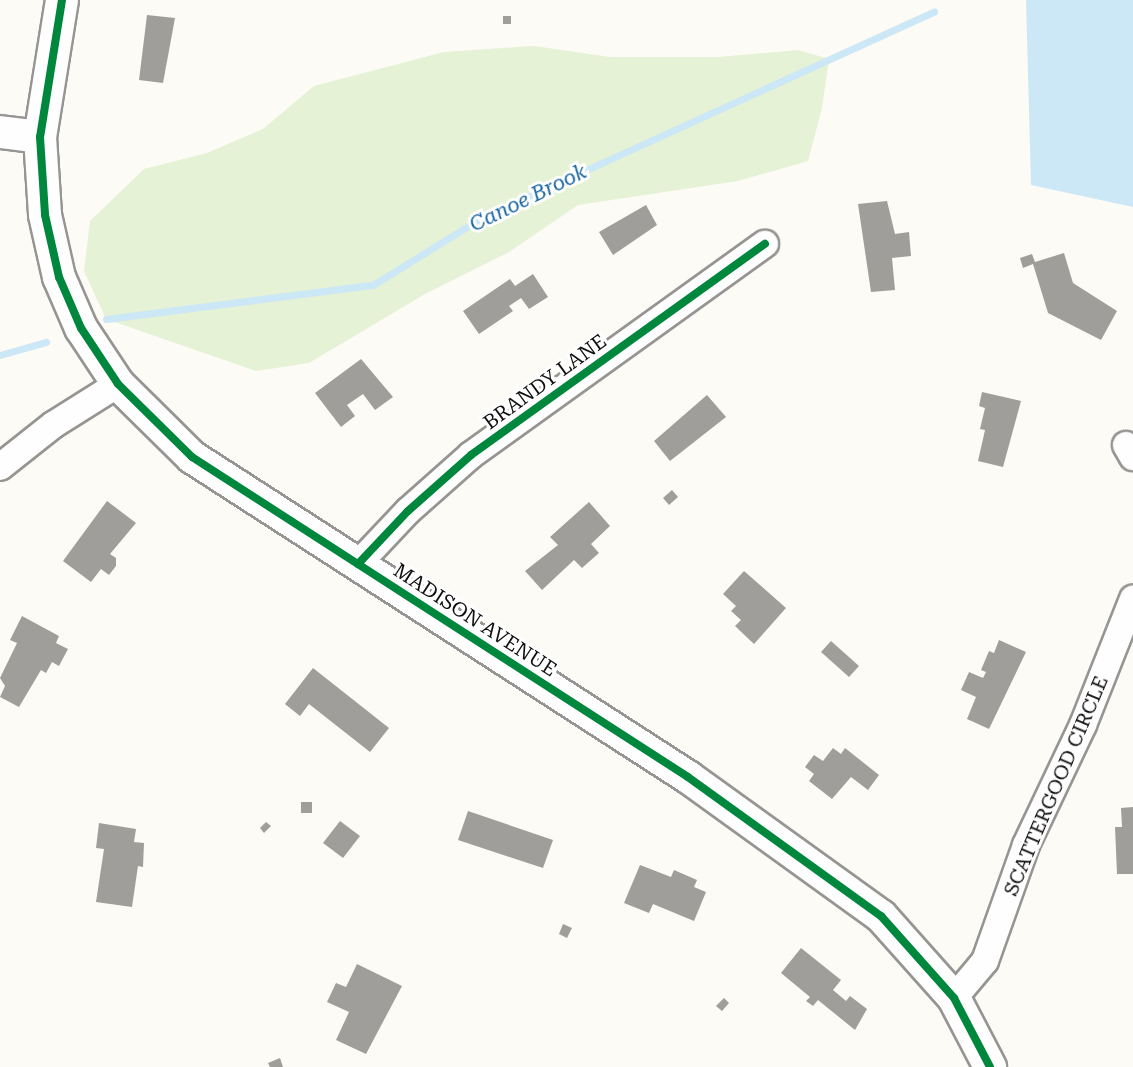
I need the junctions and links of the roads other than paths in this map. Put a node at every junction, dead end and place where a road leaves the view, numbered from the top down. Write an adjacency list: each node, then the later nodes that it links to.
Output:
1 (62, 0): 3 (street, MADISON AVENUE)
2 (0, 132): 3 (street)
3 (40, 137): 5 (street, MADISON AVENUE)
4 (765, 244): 7 (street, BRANDY LANE)
5 (118, 384): 6 (street); 7 (street, MADISON AVENUE)
6 (0, 467)
7 (358, 564): 9 (street, MADISON AVENUE)
8 (1133, 599): 9 (street, SCATTERGOOD CIRCLE)
9 (954, 998): 10 (street, MADISON AVENUE)
10 (990, 1067)

